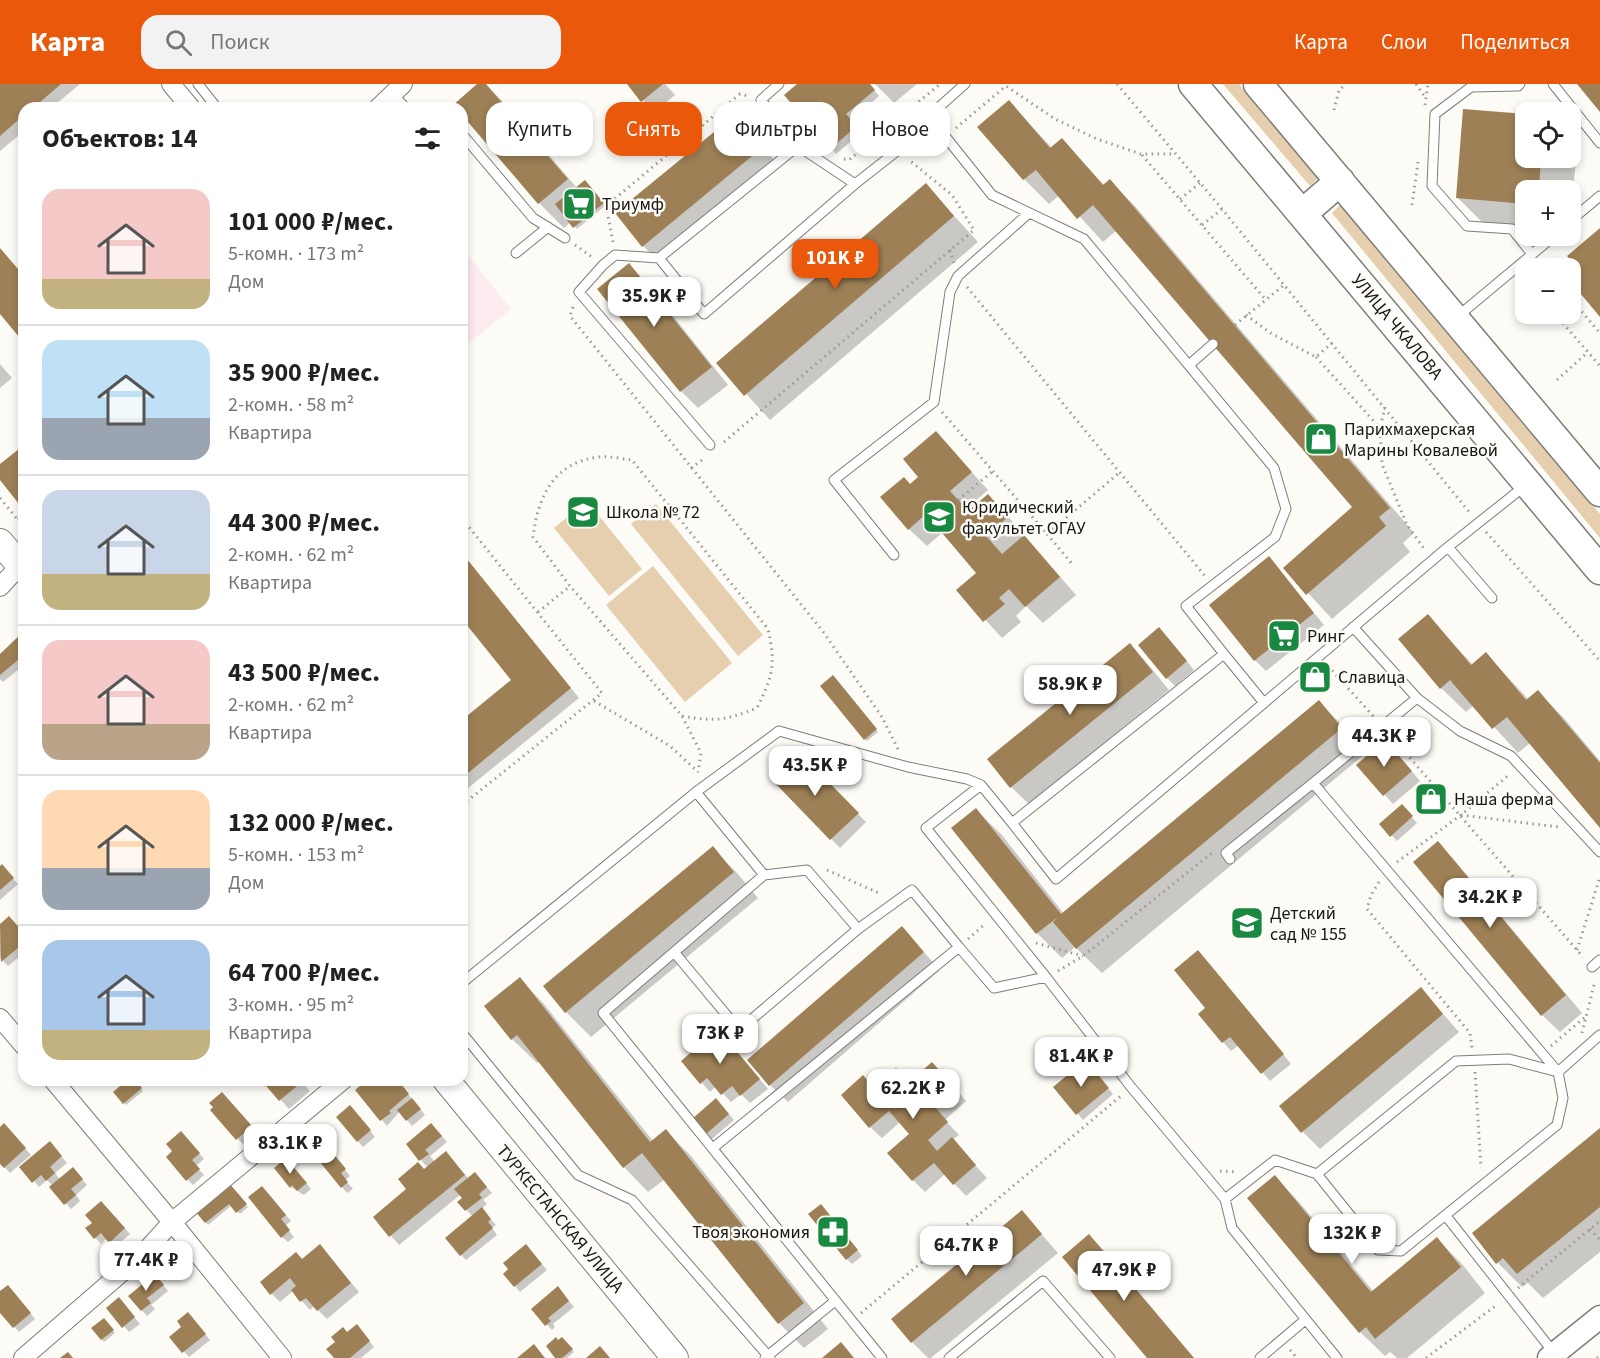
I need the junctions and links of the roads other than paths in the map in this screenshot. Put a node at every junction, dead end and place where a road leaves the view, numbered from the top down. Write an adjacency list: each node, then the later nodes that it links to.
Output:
1 (171, 84): 10 (street)
2 (198, 84): 11 (lane)
3 (779, 84): 13 (lane)
4 (965, 84): 14 (lane)
5 (1193, 84): 26 (main road, УЛИЦА ЧКАЛОВА)
6 (1258, 84): 21 (main road)
7 (1520, 84): 31 (lane)
8 (1553, 84): 17 (lane)
9 (397, 89): 12 (street)
10 (186, 102)
11 (212, 102)
12 (384, 102)
13 (763, 102)
14 (945, 102)
15 (468, 141): 27 (lane)
16 (950, 142): 25 (lane)
17 (1600, 143)
18 (786, 156): 32 (lane)
19 (813, 156): 22 (lane)
20 (891, 156): 22 (lane)
21 (1340, 181): 26 (main road); 33 (main road)
22 (855, 184): 32 (lane)
23 (1600, 196): 24 (lane)
24 (1581, 212)
25 (1029, 213): 35 (lane); 41 (lane)
26 (1302, 214): 37 (main road, УЛИЦА ЧКАЛОВА)
27 (548, 227): 28 (lane); 30 (lane)
28 (565, 238)
29 (1542, 246): 31 (lane)
30 (516, 253)
31 (1532, 254): 33 (lane)
32 (659, 258): 36 (lane)
33 (1456, 319): 38 (main road)
34 (1213, 344): 35 (lane)
35 (1189, 365): 48 (lane)
36 (710, 445)
37 (1528, 484): 40 (lane); 43 (main road, УЛИЦА ЧКАЛОВА)
38 (1600, 492)
39 (0, 542): 42 (main road)
40 (1448, 547): 46 (lane); 47 (lane)
41 (894, 555)
42 (18, 561)
43 (1600, 570)
44 (18, 571): 45 (street)
45 (0, 587)
46 (1492, 598)
47 (1353, 627): 49 (lane); 50 (lane)
48 (1224, 654): 50 (lane); 54 (lane)
49 (1417, 698): 51 (lane); 55 (lane)
50 (1264, 703): 54 (lane)
51 (1313, 783): 56 (lane); 69 (lane)
52 (981, 785): 53 (lane); 54 (lane); 63 (lane)
53 (696, 792): 57 (lane); 64 (lane)
54 (1012, 823)
55 (1600, 852)
56 (1230, 859)
57 (764, 875): 58 (lane); 60 (lane)
58 (858, 929): 59 (lane); 60 (lane)
59 (959, 947): 63 (lane); 73 (lane)
60 (674, 952): 73 (lane)
61 (1600, 960): 62 (lane)
62 (1592, 967)
63 (1046, 977): 75 (lane)
64 (468, 978)
65 (0, 1018): 67 (street)
66 (1600, 1035): 69 (lane)
67 (18, 1039)
68 (468, 1040): 82 (lane)
69 (1558, 1072): 74 (lane); 76 (lane)
70 (58, 1086): 77 (street)
71 (336, 1086): 77 (street)
72 (451, 1086): 85 (main road, ТУРКЕСТАНСКАЯ УЛИЦА)
73 (713, 1148): 78 (lane)
74 (1317, 1174): 75 (lane); 76 (lane)
75 (1225, 1200): 80 (lane)
76 (1446, 1216): 81 (lane)
77 (172, 1222): 83 (street); 84 (street)
78 (835, 1302): 82 (lane); 86 (lane)
79 (1600, 1317): 81 (street)
80 (1305, 1320): 89 (lane); 90 (lane)
81 (1552, 1356)
82 (768, 1357)
83 (23, 1358)
84 (282, 1358)
85 (675, 1358)
86 (882, 1358)
87 (949, 1358): 88 (lane)
88 (1110, 1358)
89 (1260, 1358)
90 (1337, 1358)

